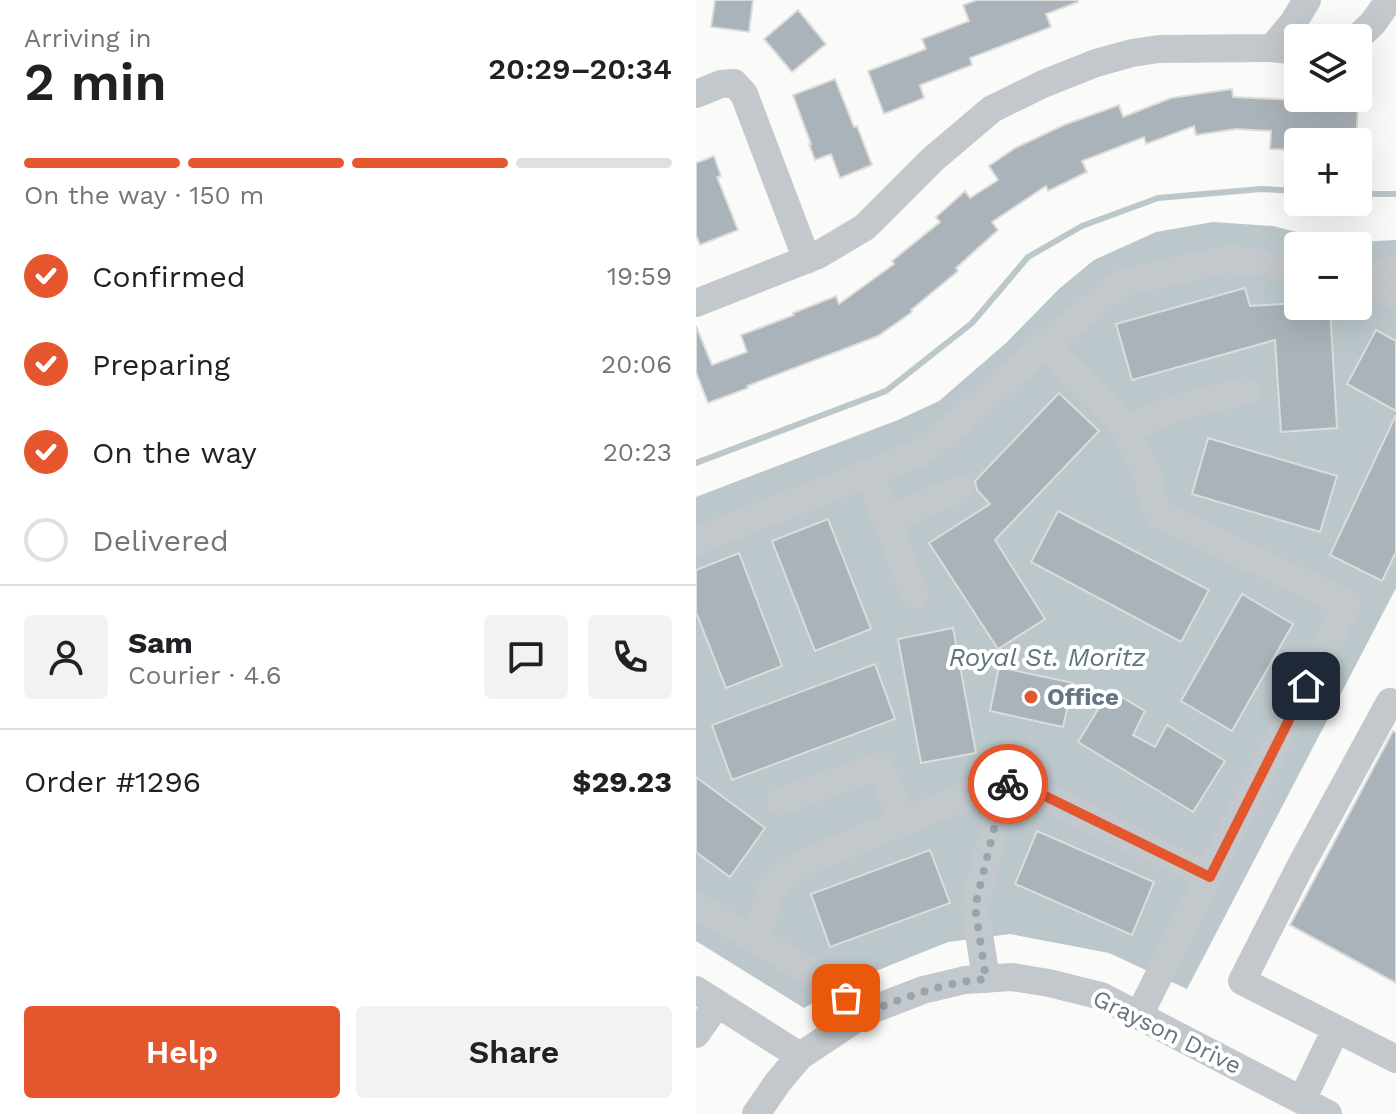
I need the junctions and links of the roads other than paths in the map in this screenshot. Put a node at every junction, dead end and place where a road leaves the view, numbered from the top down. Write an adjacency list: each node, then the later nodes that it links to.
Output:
1 (1307, 0): 3 (street)
2 (1392, 1): 4 (street)
3 (1293, 24)
4 (1372, 24)
5 (1284, 50): 7 (street)
6 (696, 94): 7 (street)
7 (807, 260): 13 (street)
8 (1284, 267): 14 (street)
9 (1396, 270): 10 (street)
10 (1372, 276)
11 (1372, 284): 12 (street)
12 (1396, 296)
13 (696, 303)
14 (1045, 345): 16 (street); 17 (street)
15 (1245, 391): 16 (street)
16 (1125, 429): 26 (street)
17 (869, 473): 19 (street); 20 (street)
18 (960, 489): 19 (street)
19 (887, 520): 21 (street)
20 (696, 541)
21 (915, 595)
22 (1396, 706): 33 (street)
23 (1005, 783): 25 (street); 26 (street); 29 (street)
24 (780, 801): 25 (street)
25 (903, 822): 28 (street)
26 (1210, 877): 32 (street)
27 (696, 906): 28 (street)
28 (757, 940): 31 (street)
29 (986, 979): 31 (street, Grayson Drive); 32 (street, Grayson Drive)
30 (707, 997): 34 (street); 35 (street)
31 (866, 1012): 35 (street, Grayson Drive)
32 (1139, 1015): 37 (street, Grayson Drive)
33 (1336, 1029): 36 (street); 37 (street)
34 (696, 1034)
35 (800, 1056): 38 (street, Grayson Drive)
36 (1396, 1059)
37 (1302, 1100): 39 (street, Grayson Drive)
38 (756, 1114)
39 (1328, 1114)

